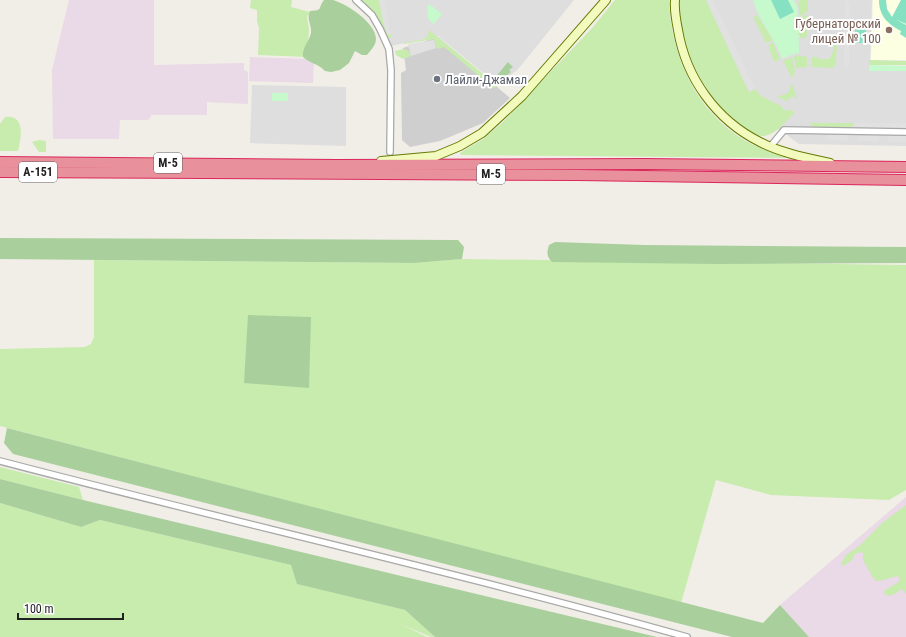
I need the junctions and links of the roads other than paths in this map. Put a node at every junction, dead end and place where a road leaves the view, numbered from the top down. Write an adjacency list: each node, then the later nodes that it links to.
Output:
1 (356, 0): 6 (street)
2 (606, 0): 8 (street)
3 (675, 0): 5 (street)
4 (906, 132): 5 (street)
5 (770, 147): 9 (street)
6 (390, 152)
7 (0, 162): 11 (highway, М-5)
8 (336, 165): 9 (highway, М-5); 11 (highway, М-5)
9 (845, 166): 10 (highway, М-5)
10 (906, 167)
11 (164, 168): 13 (highway, М-5); 14 (highway, М-5)
12 (0, 172): 13 (highway, А-151)
13 (77, 172)
14 (906, 180)
15 (0, 461): 16 (street)
16 (687, 637)

